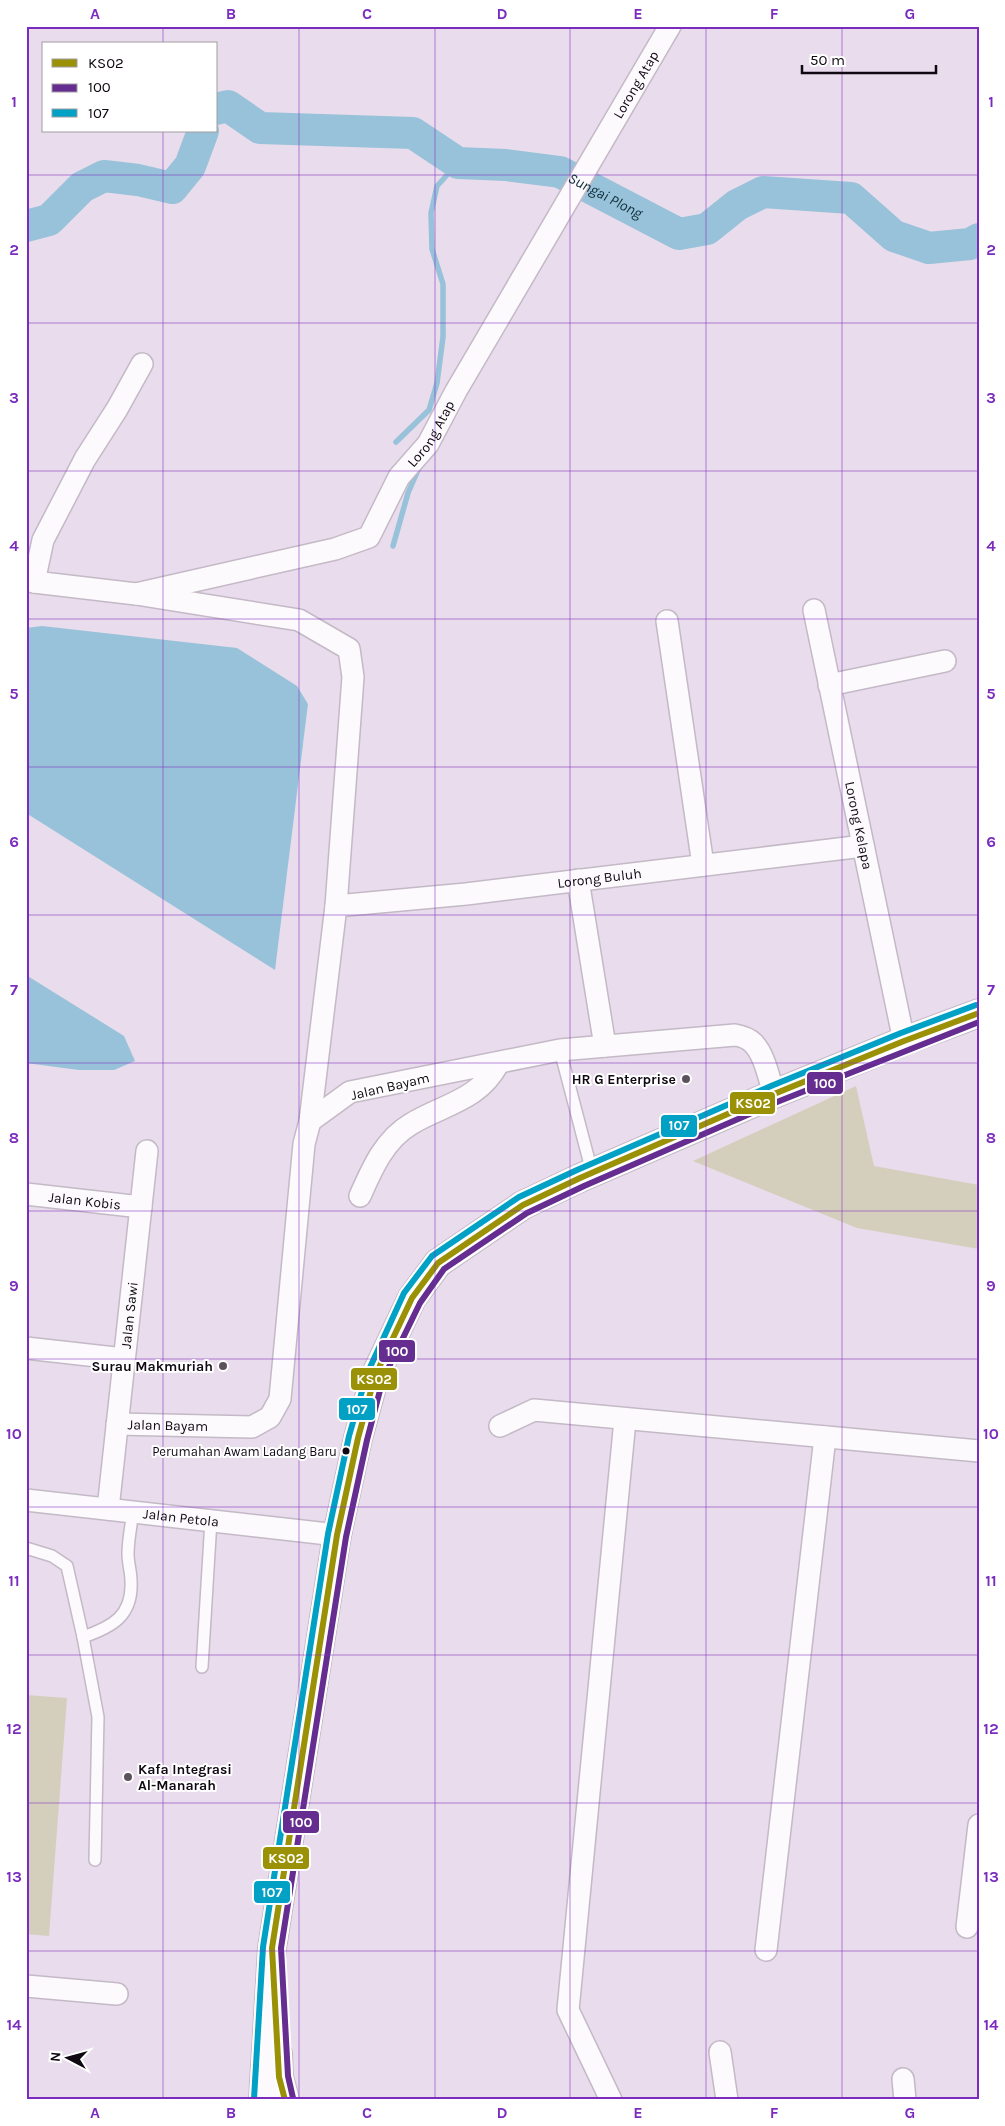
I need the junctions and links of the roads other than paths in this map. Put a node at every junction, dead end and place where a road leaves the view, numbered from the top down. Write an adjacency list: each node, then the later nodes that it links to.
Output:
1 (670, 26): 4 (street, Lorong Atap)
2 (142, 364): 3 (street)
3 (29, 580): 4 (street, Lorong Atap)
4 (136, 594): 12 (street)
5 (814, 610): 8 (street, Lorong Kelapa)
6 (667, 621): 10 (street)
7 (946, 661): 8 (street)
8 (829, 685): 9 (street, Lorong Kelapa)
9 (863, 846): 10 (street, Lorong Buluh); 14 (street, Lorong Kelapa)
10 (703, 866): 11 (street, Lorong Buluh)
11 (578, 880): 12 (street, Lorong Buluh); 15 (street)
12 (336, 906): 19 (street)
13 (979, 1013): 14 (highway)
14 (904, 1041): 18 (highway)
15 (605, 1046): 16 (street, Jalan Bayam); 18 (street, Jalan Bayam)
16 (560, 1050): 17 (street, Jalan Bayam); 21 (lane)
17 (498, 1064): 19 (street, Jalan Bayam); 23 (street)
18 (774, 1094): 21 (highway)
19 (310, 1121): 28 (street, Jalan Bayam)
20 (147, 1151): 24 (street, Jalan Sawi)
21 (592, 1172): 36 (highway)
22 (26, 1194): 24 (street, Jalan Kobis)
23 (360, 1196)
24 (141, 1207): 26 (street, Jalan Sawi)
25 (26, 1348): 26 (street)
26 (124, 1359): 28 (street, Jalan Sawi)
27 (625, 1420): 29 (street); 30 (street); 50 (street)
28 (117, 1424): 33 (street, Jalan Sawi)
29 (500, 1426)
30 (825, 1437): 31 (street); 44 (street)
31 (979, 1451)
32 (26, 1500): 33 (street, Jalan Petola)
33 (108, 1509): 34 (street, Jalan Petola)
34 (133, 1512): 35 (street, Jalan Petola); 38 (lane)
35 (211, 1520): 36 (street, Jalan Petola); 39 (lane)
36 (337, 1535): 43 (highway)
37 (26, 1548): 38 (lane)
38 (83, 1637): 41 (lane)
39 (202, 1667)
40 (979, 1826): 42 (street)
41 (95, 1860)
42 (967, 1927)
43 (272, 1948): 48 (highway); 49 (highway)
44 (766, 1950)
45 (26, 1986): 46 (street)
46 (117, 1994)
47 (720, 2052): 51 (street)
48 (263, 2100)
49 (286, 2100)
50 (612, 2100)
51 (727, 2100)

